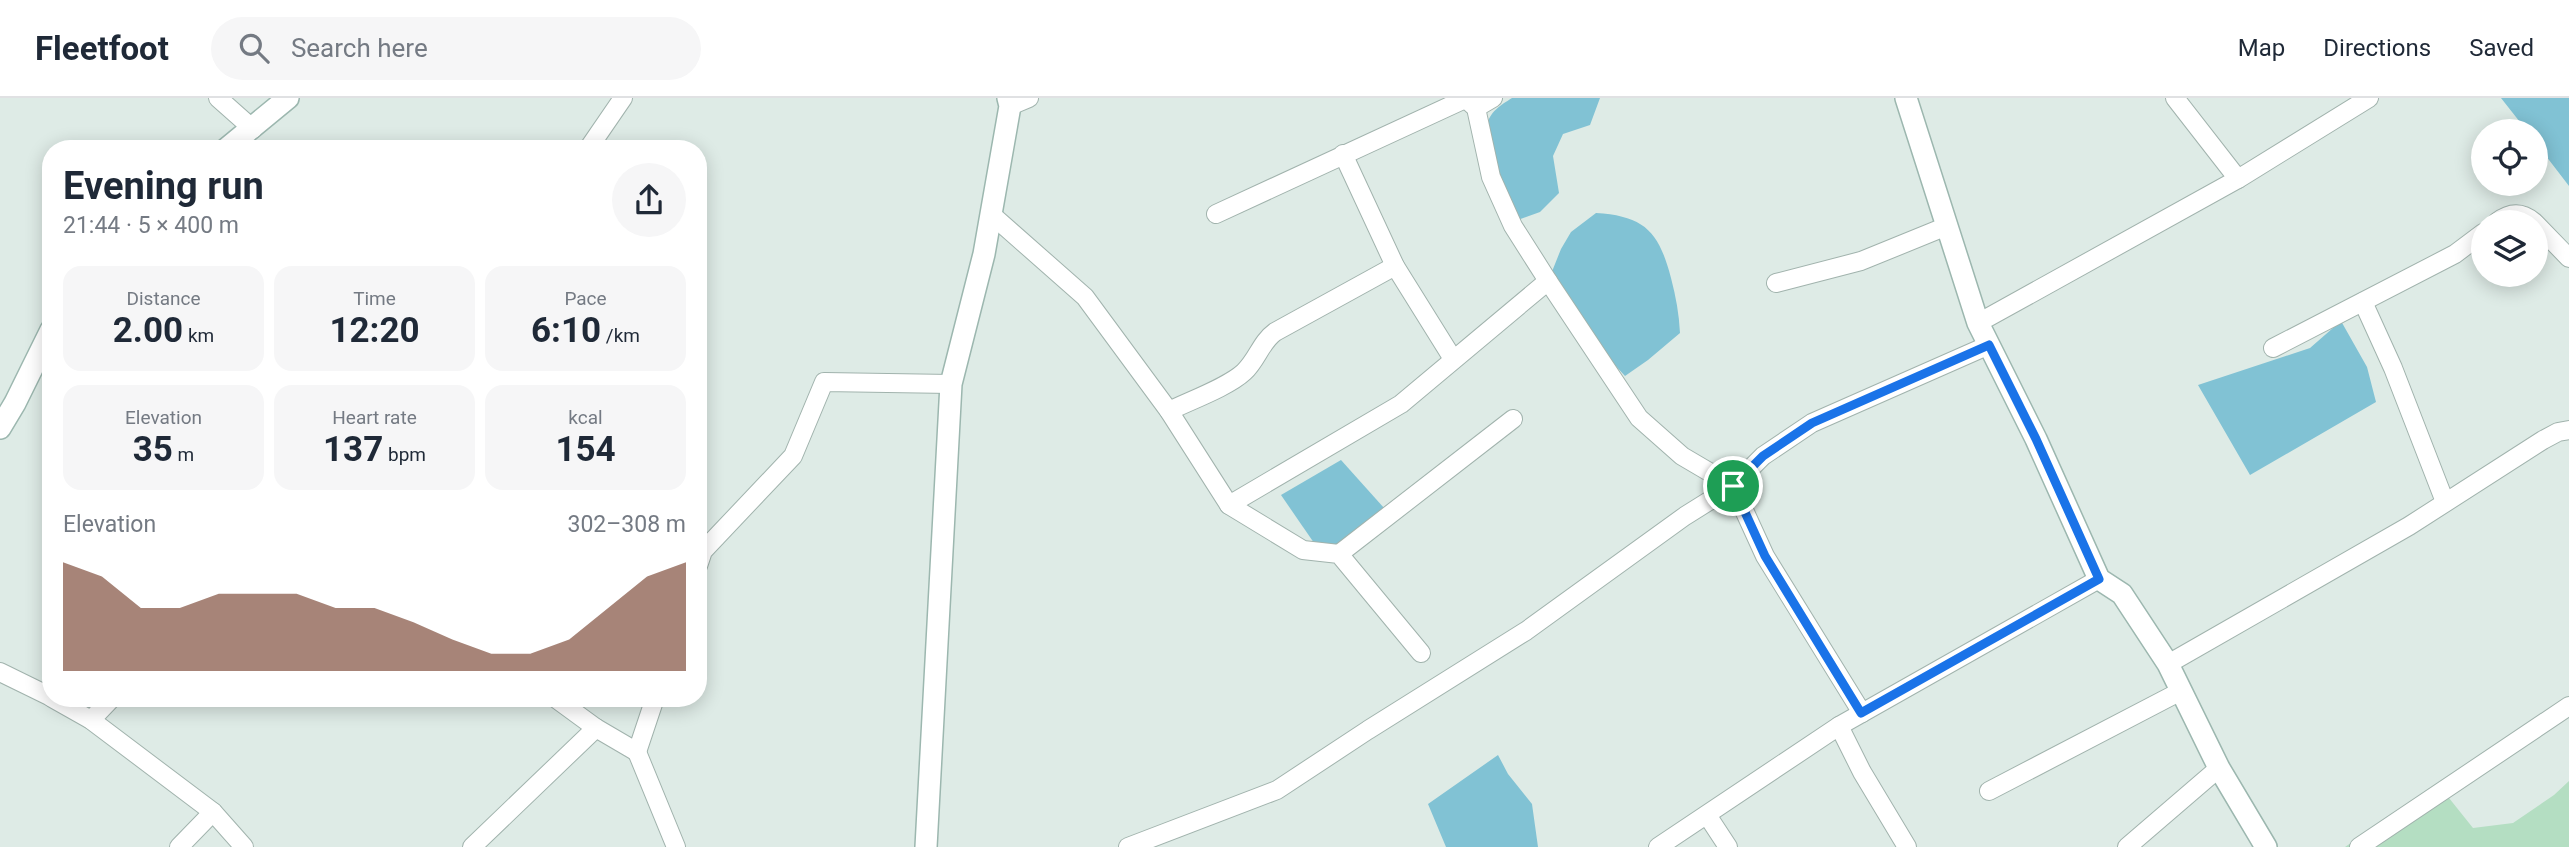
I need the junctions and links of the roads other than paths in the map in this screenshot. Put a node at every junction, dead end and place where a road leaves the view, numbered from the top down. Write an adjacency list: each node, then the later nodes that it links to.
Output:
1 (219, 98): 10 (street)
2 (288, 98): 10 (street)
3 (623, 98): 12 (street)
4 (1493, 98): 9 (street)
5 (1906, 98): 17 (street)
6 (2175, 98): 14 (street)
7 (2369, 98): 14 (street)
8 (1016, 101): 16 (street)
9 (1469, 102): 13 (street); 22 (street)
10 (253, 129): 11 (street)
11 (238, 140)
12 (594, 140)
13 (1343, 154): 15 (street); 21 (street)
14 (2238, 178): 25 (street)
15 (1216, 214)
16 (992, 215): 30 (street); 31 (street)
17 (1947, 226): 23 (street); 25 (street)
18 (2548, 236): 20 (street)
19 (2471, 244): 24 (street)
20 (2569, 258)
21 (1395, 266): 29 (street); 31 (street)
22 (1548, 281): 29 (street); 35 (street)
23 (1776, 283)
24 (2363, 302): 28 (street); 36 (street)
25 (1978, 323): 26 (street)
26 (1989, 345): 35 (street); 40 (street)
27 (42, 348): 33 (street)
28 (2273, 348)
29 (1453, 359): 37 (street)
30 (951, 384): 38 (street); 64 (street)
31 (1169, 411): 37 (street)
32 (1513, 419): 39 (street)
33 (0, 428)
34 (2569, 430): 36 (street)
35 (1733, 486): 51 (street); 65 (street)
36 (2445, 502): 42 (street)
37 (1229, 505): 39 (street)
38 (707, 547)
39 (1339, 554): 41 (street)
40 (2099, 579): 42 (street); 51 (street)
41 (1421, 653)
42 (2168, 664): 44 (street)
43 (0, 672): 45 (street)
44 (2181, 691): 56 (street); 57 (street)
45 (42, 693)
46 (2569, 706): 71 (street)
47 (68, 707): 52 (street)
48 (103, 707): 52 (street)
49 (567, 707): 54 (street)
50 (652, 707): 55 (street)
51 (1861, 713): 53 (street)
52 (91, 720): 58 (street)
53 (1839, 726): 59 (street); 68 (street)
54 (596, 728): 55 (street); 62 (street)
55 (637, 752): 63 (street)
56 (2219, 768): 69 (street); 70 (street)
57 (1989, 791)
58 (213, 812): 60 (street); 61 (street)
59 (1707, 815): 66 (street); 67 (street)
60 (179, 847)
61 (244, 847)
62 (471, 847)
63 (676, 847)
64 (926, 847)
65 (1128, 847)
66 (1658, 847)
67 (1728, 847)
68 (1907, 847)
69 (2127, 847)
70 (2266, 847)
71 (2359, 847)

